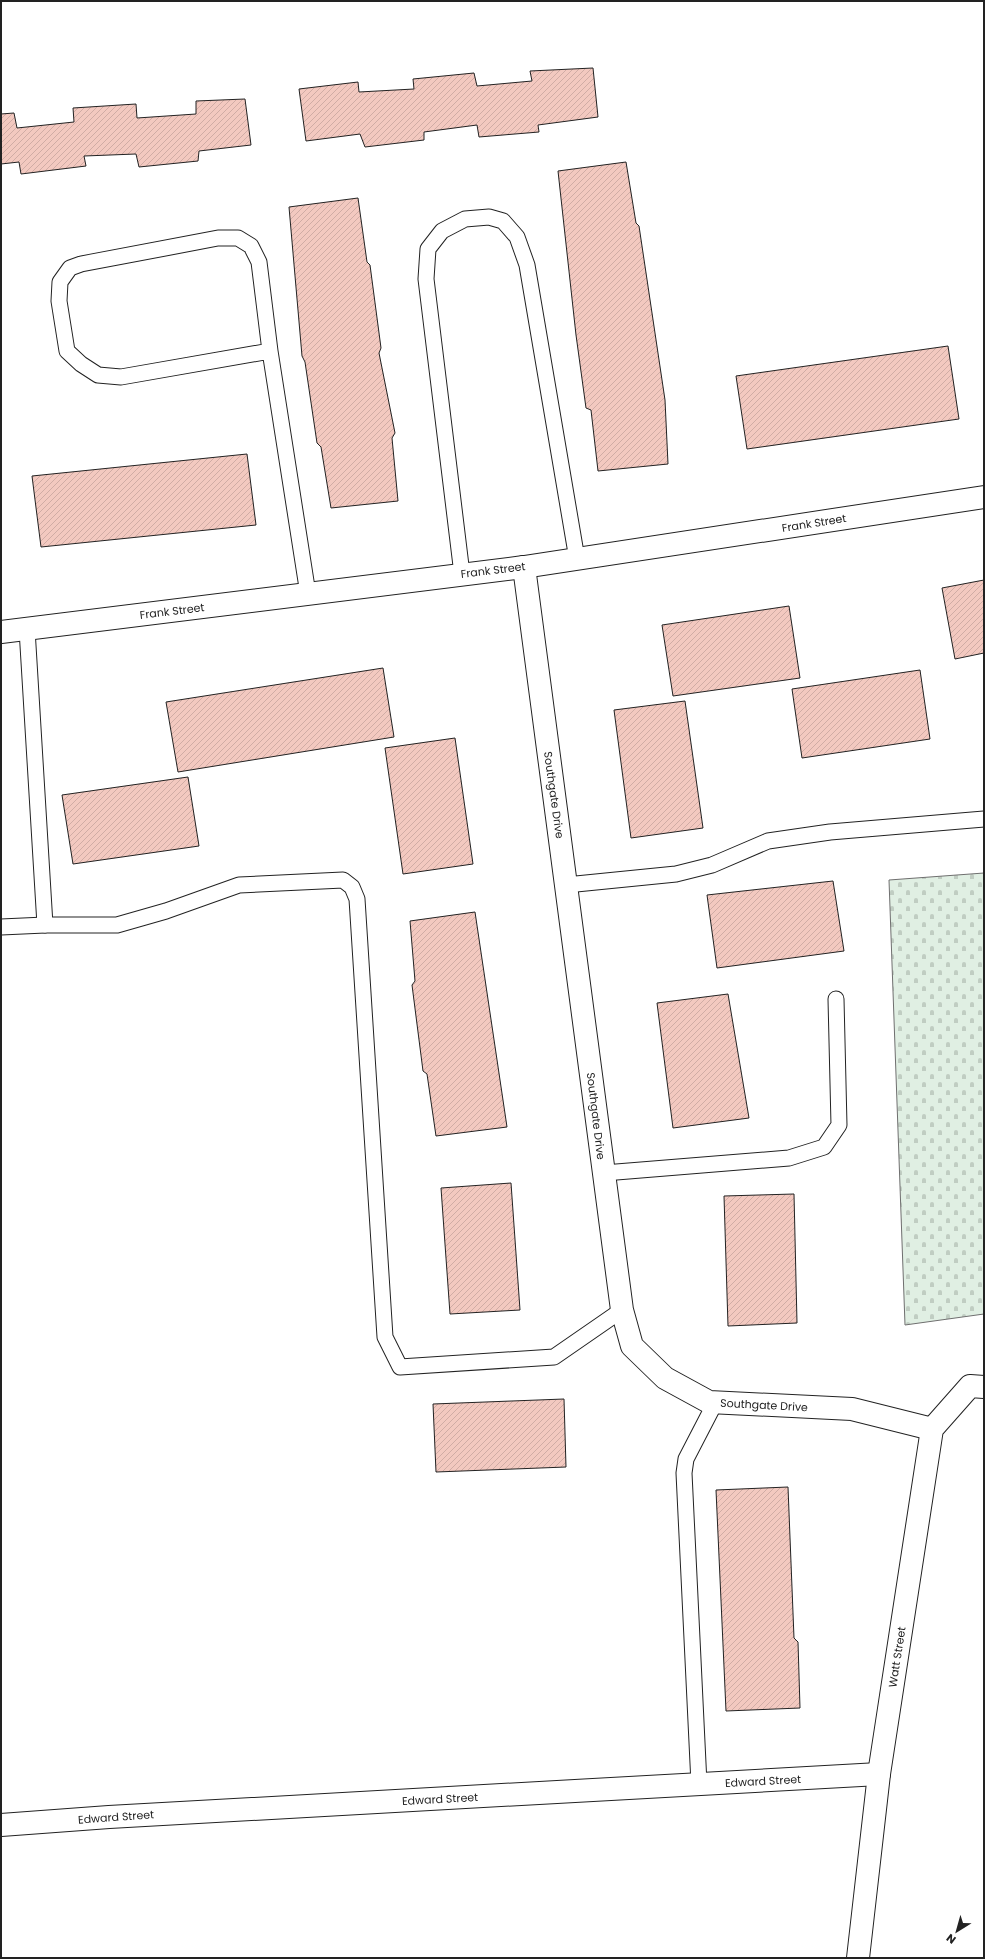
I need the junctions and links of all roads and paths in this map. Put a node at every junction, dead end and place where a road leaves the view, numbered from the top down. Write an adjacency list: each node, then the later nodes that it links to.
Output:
1 (270, 351): 1 (lane); 6 (lane)
2 (984, 497): 3 (street, Frank Street)
3 (577, 559): 4 (street, Frank Street); 5 (lane)
4 (524, 567): 5 (street, Frank Street); 10 (street, Southgate Drive)
5 (462, 574): 6 (street, Frank Street)
6 (308, 594): 7 (street, Frank Street)
7 (27, 629): 8 (street, Frank Street); 11 (lane)
8 (1, 632)
9 (984, 819): 10 (lane)
10 (566, 885): 14 (street, Southgate Drive)
11 (45, 926): 12 (lane); 15 (lane)
12 (1, 927)
13 (836, 999): 14 (lane)
14 (604, 1173): 15 (street, Southgate Drive)
15 (622, 1310): 17 (street, Southgate Drive)
16 (984, 1384): 18 (street)
17 (715, 1403): 18 (street, Southgate Drive); 20 (lane)
18 (932, 1429): 19 (street, Watt Street)
19 (879, 1774): 20 (street, Edward Street); 22 (street, Watt Street)
20 (699, 1784): 21 (street, Edward Street)
21 (1, 1825)
22 (858, 1958)

